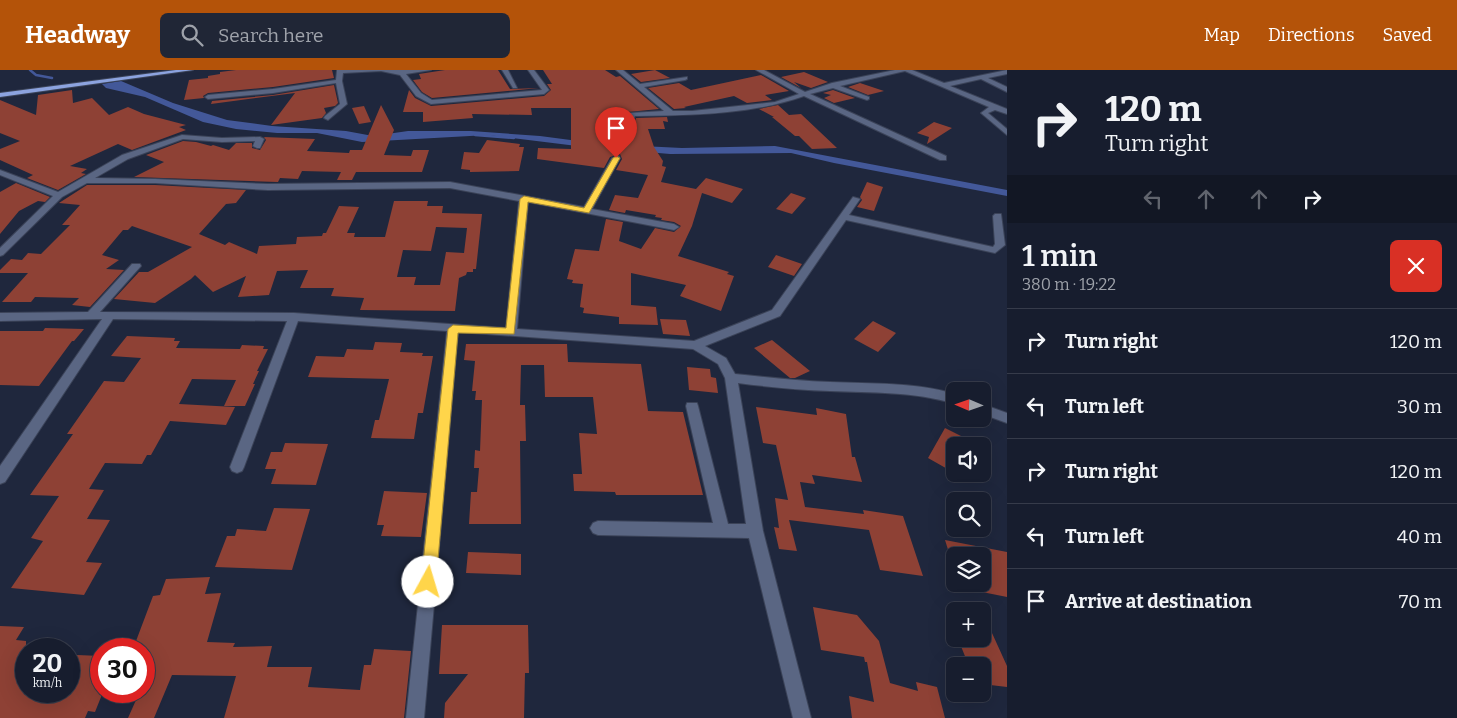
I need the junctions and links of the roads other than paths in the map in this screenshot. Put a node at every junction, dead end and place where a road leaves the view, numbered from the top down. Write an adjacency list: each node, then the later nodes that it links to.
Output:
1 (145, 70): 23 (main road)
2 (190, 70): 13 (main road)
3 (379, 70): 12 (street)
4 (383, 70): 15 (street)
5 (428, 70): 15 (street)
6 (505, 70): 22 (street)
7 (531, 70): 15 (street)
8 (620, 70): 20 (street)
9 (759, 70): 25 (street)
10 (903, 70): 21 (street)
11 (907, 70): 19 (street)
12 (340, 71): 18 (street)
13 (151, 72): 26 (main road)
14 (1007, 72): 17 (street)
15 (402, 73)
16 (685, 78): 20 (street)
17 (984, 78): 19 (street); 24 (street)
18 (339, 81): 27 (street); 32 (street)
19 (944, 85): 29 (street)
20 (640, 86): 31 (street)
21 (832, 86): 25 (street); 28 (street)
22 (515, 87)
23 (0, 88)
24 (1007, 90)
25 (804, 94): 31 (street); 37 (street)
26 (0, 95)
27 (208, 97)
28 (867, 98)
29 (996, 107): 30 (street); 33 (street)
30 (1007, 112)
31 (671, 113): 34 (street)
32 (328, 118)
33 (1007, 133)
34 (623, 139)
35 (257, 146): 39 (street)
36 (616, 158): 43 (street)
37 (943, 158)
38 (0, 172): 40 (street)
39 (85, 180): 40 (street); 41 (street)
40 (59, 195): 47 (street)
41 (524, 199): 43 (street); 54 (street)
42 (856, 199): 45 (street)
43 (586, 211): 46 (street)
44 (998, 216): 45 (street)
45 (844, 217): 55 (street)
46 (674, 227)
47 (0, 253)
48 (136, 266): 49 (street)
49 (91, 315): 50 (street); 51 (street)
50 (110, 315): 52 (street); 62 (street)
51 (0, 317)
52 (294, 317): 53 (street); 61 (street)
53 (453, 329): 54 (street); 66 (street)
54 (511, 331): 55 (street)
55 (696, 345): 56 (street)
56 (731, 378): 57 (street); 65 (street)
57 (946, 396)
58 (692, 406): 64 (street)
59 (991, 412): 60 (street)
60 (1007, 418)
61 (237, 467)
62 (0, 478)
63 (598, 528): 64 (street)
64 (722, 531): 65 (street)
65 (755, 531): 67 (street)
66 (415, 718)
67 (802, 718)

